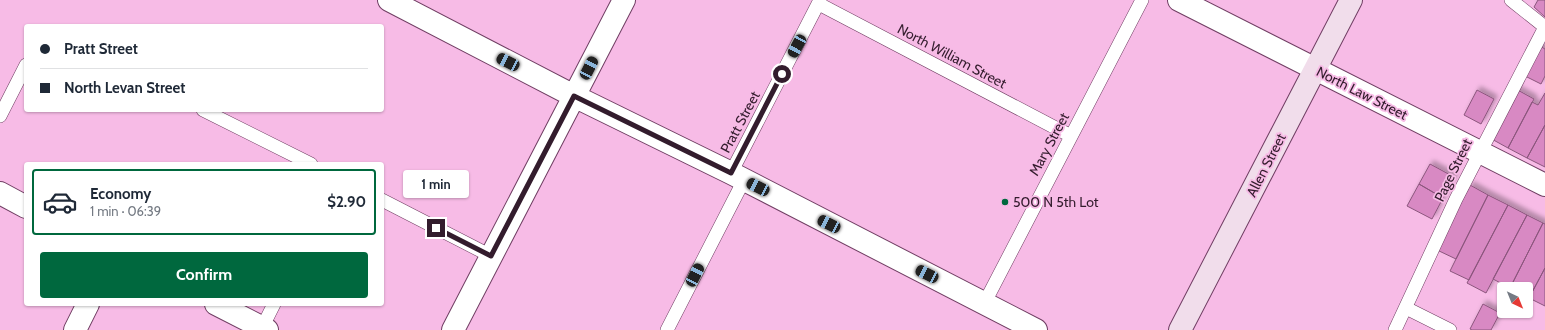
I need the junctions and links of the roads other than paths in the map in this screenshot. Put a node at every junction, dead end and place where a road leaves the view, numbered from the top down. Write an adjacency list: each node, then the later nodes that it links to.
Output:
1 (389, 0): 11 (street)
2 (624, 0): 11 (street)
3 (1142, 0): 14 (lane, Mary Street)
4 (1179, 0): 10 (street, North Law Street)
5 (1351, 0): 10 (street, Allen Street)
6 (1511, 0): 8 (lane)
7 (820, 2): 14 (lane, North William Street); 17 (lane, Pratt Street)
8 (1545, 27): 15 (lane, Page Street)
9 (24, 69): 13 (lane)
10 (1315, 69): 15 (street, North Law Street); 33 (street, Allen Street)
11 (574, 96): 17 (street); 22 (street)
12 (207, 112): 16 (lane)
13 (0, 116)
14 (1071, 136): 23 (lane, Mary Street)
15 (1480, 151): 18 (street, North Law Street); 27 (lane, Page Street)
16 (307, 162)
17 (737, 176): 23 (street); 31 (lane, Pratt Street)
18 (1545, 185)
19 (0, 193): 21 (street)
20 (384, 201): 22 (lane)
21 (24, 205)
22 (491, 256): 30 (street)
23 (984, 304): 32 (street)
24 (87, 306): 29 (street)
25 (220, 306): 28 (street)
26 (273, 306): 28 (lane)
27 (1406, 308): 34 (lane, Page Street); 35 (lane)
28 (264, 329)
29 (75, 330)
30 (453, 330)
31 (667, 330)
32 (1036, 330)
33 (1180, 330)
34 (1395, 330)
35 (1450, 330)

